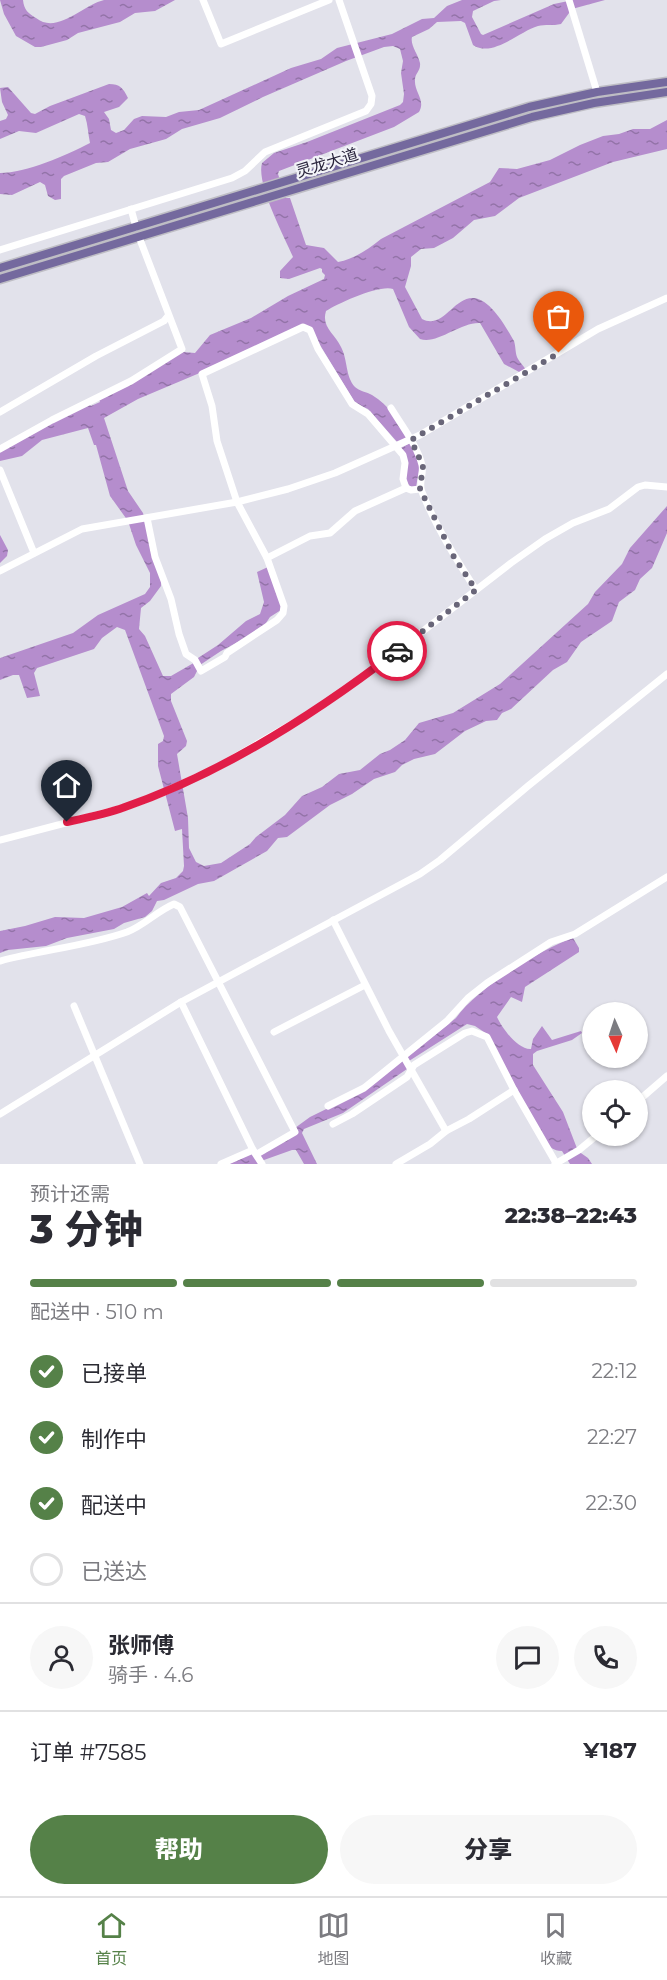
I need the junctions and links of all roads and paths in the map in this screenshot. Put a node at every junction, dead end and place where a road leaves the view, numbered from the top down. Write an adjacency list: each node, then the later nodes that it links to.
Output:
1 (203, 0): 2 (street)
2 (328, 0)
3 (339, 0): 8 (street)
4 (568, 0): 6 (street)
5 (667, 82): 6 (main road, 灵龙大道)
6 (597, 92): 9 (main road, 灵龙大道)
7 (667, 92): 10 (main road, 灵龙大道)
8 (131, 209): 9 (street); 11 (street)
9 (136, 226): 12 (main road, 灵龙大道)
10 (139, 237): 13 (main road, 灵龙大道); 15 (street)
11 (0, 250)
12 (0, 268)
13 (0, 279)
14 (667, 298): 18 (street)
15 (168, 316): 17 (street); 20 (street)
16 (391, 408): 18 (street)
17 (0, 412)
18 (411, 440): 19 (street); 24 (street)
19 (397, 447): 23 (street); 25 (street); 25 (street)
20 (0, 449)
21 (0, 470): 27 (street)
22 (667, 487): 30 (street)
23 (406, 488): 24 (street); 28 (street)
24 (420, 489): 30 (street)
25 (237, 502): 26 (street); 28 (street)
26 (146, 518): 27 (street); 28 (street)
27 (34, 553): 29 (street)
28 (267, 558)
29 (0, 571)
30 (476, 590): 32 (street)
31 (667, 674): 34 (street)
32 (0, 840)
33 (667, 877): 42 (street)
34 (333, 920): 36 (street); 37 (street)
35 (0, 962): 36 (street)
36 (218, 981): 38 (street); 54 (street)
37 (365, 985): 40 (street); 42 (street)
38 (181, 1002): 41 (street); 54 (street)
39 (74, 1006): 41 (street)
40 (274, 1032)
41 (95, 1055): 50 (street); 56 (street)
42 (403, 1056): 43 (street); 45 (street)
43 (410, 1071): 46 (street); 47 (street); 52 (street)
44 (667, 1076): 48 (street)
45 (374, 1080): 47 (street); 49 (street)
46 (514, 1090): 52 (street); 60 (street)
47 (382, 1092): 51 (street)
48 (648, 1092)
49 (328, 1106)
50 (0, 1114)
51 (333, 1124)
52 (446, 1131): 59 (street)
53 (584, 1146): 55 (street)
54 (255, 1152): 57 (street); 58 (street)
55 (567, 1161): 60 (street)
56 (140, 1164)
57 (221, 1164)
58 (262, 1164)
59 (396, 1164)
60 (555, 1164)

